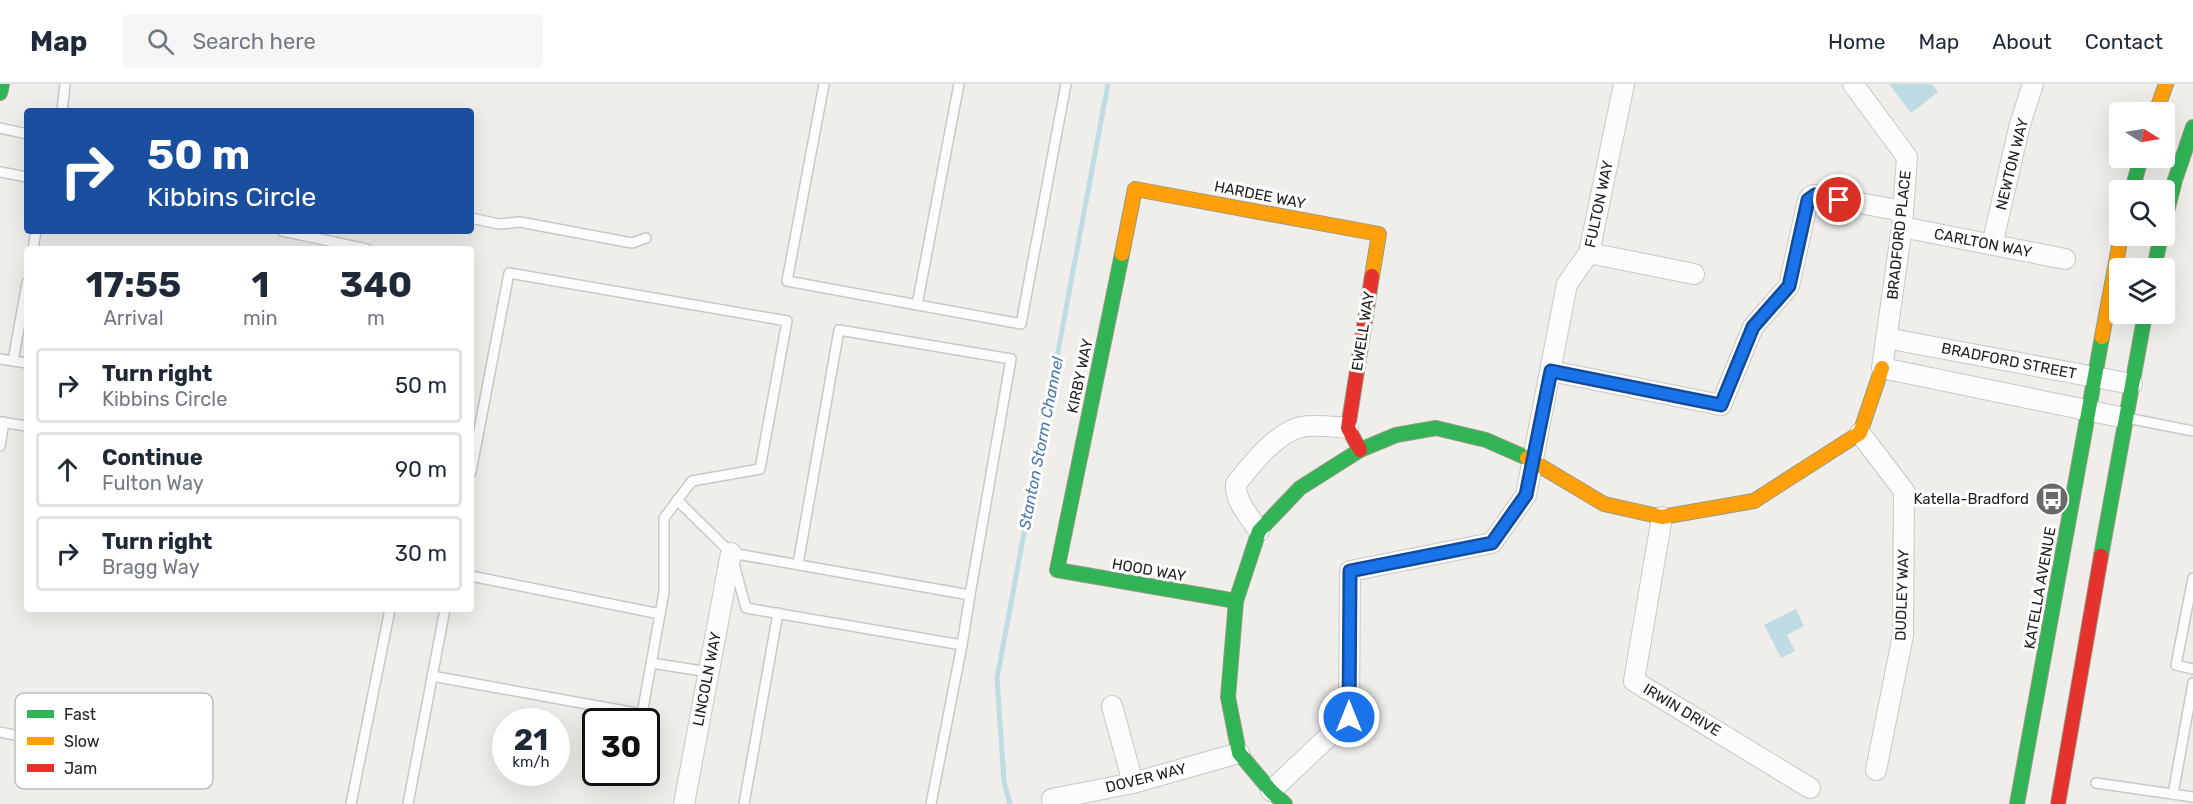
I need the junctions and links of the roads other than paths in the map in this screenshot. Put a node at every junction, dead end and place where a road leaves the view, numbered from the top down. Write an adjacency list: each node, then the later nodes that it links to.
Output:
1 (2, 84): 10 (street)
2 (65, 84): 12 (lane)
3 (824, 84): 32 (lane)
4 (959, 84): 32 (lane)
5 (1066, 84): 32 (lane)
6 (1624, 84): 28 (street, FULTON WAY)
7 (1853, 84): 21 (street, BRADFORD PLACE)
8 (2033, 84): 25 (street, NEWTON WAY)
9 (2166, 84): 11 (street)
10 (0, 93)
11 (2160, 102)
12 (62, 108)
13 (2193, 127): 18 (street)
14 (0, 128): 15 (lane)
15 (24, 133)
16 (0, 171): 17 (lane)
17 (24, 176)
18 (2175, 180)
19 (1135, 189): 23 (street, HARDEE WAY); 58 (street, KIRBY WAY)
20 (474, 219): 24 (lane)
21 (1902, 219): 25 (street, CARLTON WAY); 34 (street, BRADFORD PLACE); 39 (street, CARLTON WAY)
22 (294, 234): 26 (lane)
23 (1379, 234): 46 (street, EWELL WAY)
24 (646, 238)
25 (1992, 245): 29 (street, CARLTON WAY)
26 (344, 246)
27 (2119, 246): 40 (street, KATELLA AVENUE)
28 (1589, 253): 30 (street); 39 (street, FULTON WAY)
29 (2065, 259)
30 (1694, 274)
31 (24, 300): 36 (lane)
32 (917, 305)
33 (2143, 324): 41 (street)
34 (1886, 338): 38 (street, BRADFORD PLACE); 40 (street, BRADFORD STREET)
35 (0, 359): 36 (lane)
36 (13, 361): 37 (lane)
37 (24, 363)
38 (1882, 368): 42 (street, BRADFORD STREET); 48 (street)
39 (1551, 371): 52 (street, FULTON WAY)
40 (2095, 377): 41 (street, BRADFORD STREET); 42 (street, KATELLA AVENUE)
41 (2132, 384): 43 (street)
42 (2089, 410): 43 (street, BRADFORD STREET); 90 (street, KATELLA AVENUE)
43 (2125, 418): 47 (lane); 91 (street)
44 (2, 422): 45 (lane); 49 (lane)
45 (24, 426)
46 (1348, 428): 50 (street); 55 (street)
47 (2193, 431)
48 (1860, 433): 54 (street); 77 (street, DUDLEY WAY)
49 (0, 446)
50 (1360, 450): 52 (street); 55 (street)
51 (474, 456): 53 (lane)
52 (1533, 460): 54 (street); 82 (street, FULTON WAY)
53 (677, 500): 56 (lane); 66 (lane)
54 (1662, 517): 80 (street, IRWIN DRIVE)
55 (1259, 531): 62 (street)
56 (731, 553): 57 (lane); 65 (lane); 70 (street, LINCOLN WAY)
57 (798, 564): 61 (lane); 61 (lane)
58 (1057, 570): 62 (street, HOOD WAY)
59 (474, 577): 66 (lane)
60 (2193, 578): 69 (lane)
61 (970, 595): 67 (lane)
62 (1236, 602): 76 (street)
63 (389, 612): 85 (lane)
64 (444, 612): 71 (lane)
65 (778, 613): 67 (lane); 88 (lane)
66 (660, 614): 68 (lane)
67 (962, 645): 89 (lane)
68 (651, 663): 70 (lane); 71 (lane)
69 (2193, 669)
70 (709, 672): 87 (street, LINCOLN WAY)
71 (432, 676): 86 (lane)
72 (2193, 683): 81 (lane)
73 (1112, 706): 78 (street)
74 (0, 732): 75 (lane)
75 (15, 735)
76 (1239, 753): 78 (street, DOVER WAY); 82 (street)
77 (1876, 770)
78 (1133, 783): 84 (street, DOVER WAY)
79 (2096, 783): 81 (lane)
80 (1810, 788)
81 (2173, 794): 83 (lane)
82 (1278, 797)
83 (2193, 797)
84 (1053, 801)
85 (351, 804)
86 (408, 804)
87 (684, 804)
88 (744, 804)
89 (931, 804)
90 (2018, 804)
91 (2058, 804)

